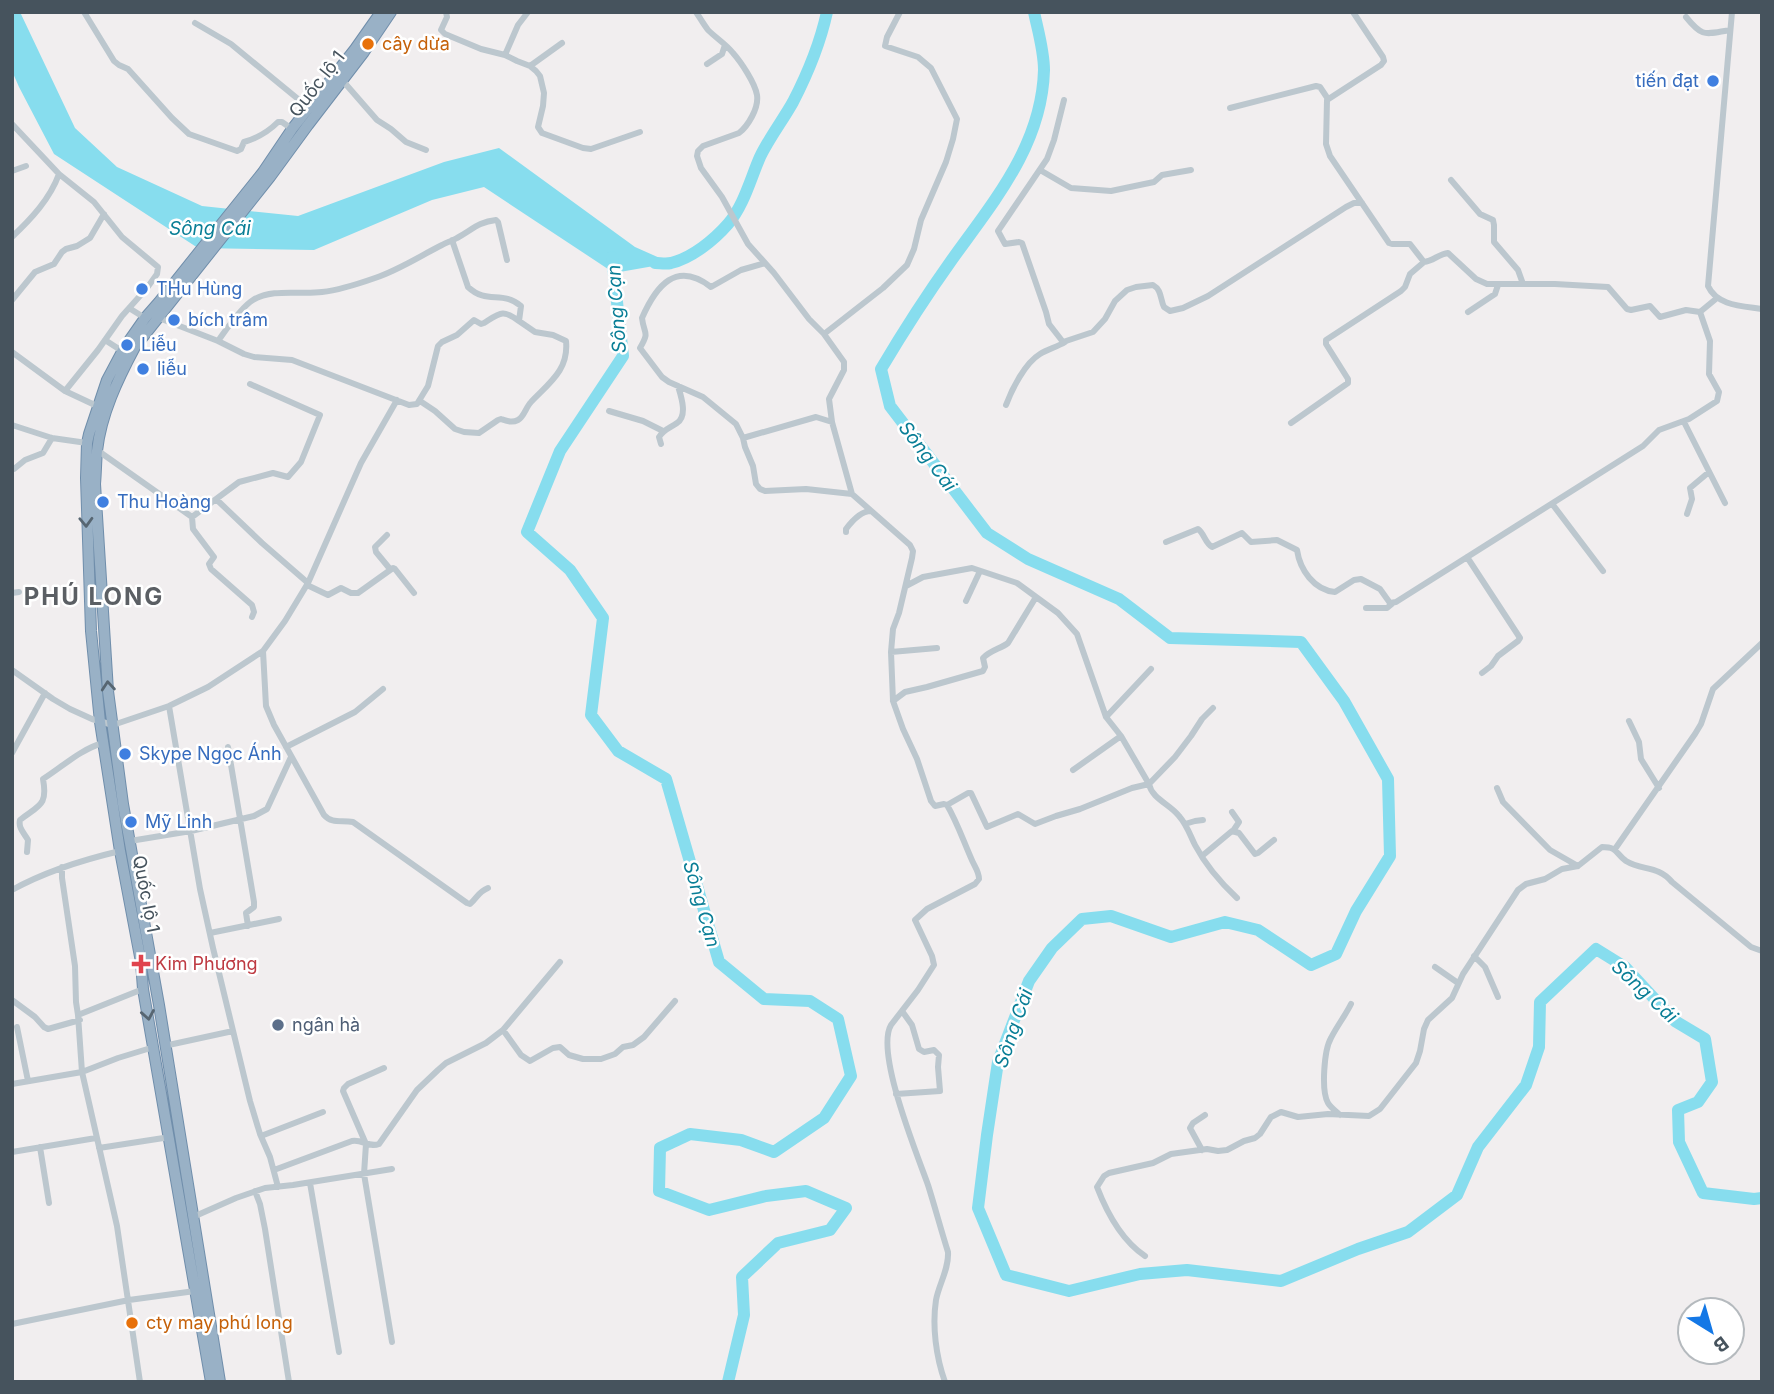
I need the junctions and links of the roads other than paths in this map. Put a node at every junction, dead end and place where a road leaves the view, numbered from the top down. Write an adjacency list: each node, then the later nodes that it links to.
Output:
1 (85, 12): 24 (street)
2 (381, 12): 21 (highway, Quốc lộ 1)
3 (391, 12): 18 (highway, Quốc lộ 1)
4 (446, 12): 15 (street)
5 (528, 12): 15 (street)
6 (696, 12): 14 (street)
7 (900, 12): 53 (street)
8 (1353, 12): 19 (street)
9 (1732, 12): 12 (street)
10 (1686, 18): 12 (street)
11 (195, 23): 21 (street)
12 (1730, 30): 43 (street)
13 (562, 43): 17 (street)
14 (725, 45): 16 (street); 40 (street)
15 (505, 55): 17 (street)
16 (706, 64)
17 (530, 66): 25 (street)
18 (343, 81): 26 (street); 32 (highway, Quốc lộ 1)
19 (1328, 99): 22 (street); 34 (street)
20 (1064, 100): 28 (street)
21 (309, 108): 24 (highway, Quốc lộ 1)
22 (1230, 108)
23 (12, 124): 31 (street)
24 (292, 129): 32 (highway, Quốc lộ 1)
25 (640, 132)
26 (426, 150)
27 (26, 166): 30 (street)
28 (1040, 170): 29 (street); 56 (street)
29 (1191, 170)
30 (12, 171)
31 (59, 174): 35 (street); 36 (street)
32 (267, 174): 45 (highway)
33 (1451, 180): 41 (street)
34 (1362, 203): 39 (street); 56 (street)
35 (104, 214): 44 (street); 46 (street)
36 (12, 237)
37 (452, 240): 38 (street); 52 (street); 55 (street)
38 (507, 260)
39 (1424, 262): 42 (street); 69 (street)
40 (765, 263): 53 (street); 60 (street)
41 (1523, 284): 42 (street); 49 (street)
42 (1498, 285): 48 (street)
43 (1717, 298): 47 (street); 49 (street)
44 (12, 300)
45 (164, 305): 50 (highway, Quốc lộ 1); 51 (highway, Quốc lộ 1)
46 (129, 308): 50 (street); 54 (street)
47 (1762, 309)
48 (1468, 312)
49 (1699, 312): 68 (street)
50 (145, 318): 57 (highway, Quốc lộ 1)
51 (159, 318): 55 (street); 76 (highway, Quốc lộ 1)
52 (519, 321): 63 (street); 63 (street)
53 (824, 334): 67 (street)
54 (105, 340): 57 (street); 61 (street)
55 (218, 341): 62 (street)
56 (1065, 342): 64 (street)
57 (122, 351): 65 (highway, Quốc lộ 1)
58 (12, 352): 61 (street)
59 (250, 384): 80 (street)
60 (678, 386): 71 (street); 73 (street)
61 (65, 391): 65 (street)
62 (397, 400): 63 (street); 93 (street)
63 (420, 401)
64 (1006, 405)
65 (97, 406): 74 (highway, Quốc lộ 1)
66 (609, 411): 71 (street)
67 (832, 422): 73 (street); 79 (street)
68 (1684, 422): 78 (street); 82 (street)
69 (1292, 423)
70 (12, 425): 72 (street)
71 (663, 431): 75 (street)
72 (52, 438): 74 (street); 77 (street)
73 (743, 438): 79 (street)
74 (87, 443): 115 (highway, Quốc lộ 1, one-way to 115)
75 (662, 443)
76 (97, 450): 85 (street); 116 (highway, Quốc lộ 1, one-way to 76)
77 (12, 468)
78 (1709, 472): 81 (street); 84 (street)
79 (852, 494): 83 (street)
80 (218, 499): 85 (street); 93 (street)
81 (1725, 503)
82 (1553, 505): 89 (street); 92 (street)
83 (871, 511): 86 (street); 94 (street)
84 (1687, 514)
85 (192, 517): 100 (street)
86 (846, 531)
87 (387, 536): 90 (street)
88 (1167, 542): 98 (street)
89 (1467, 557): 98 (street); 106 (street)
90 (390, 569): 93 (street); 95 (street)
91 (980, 571): 94 (street); 96 (street); 97 (street)
92 (1603, 571)
93 (308, 584): 103 (street)
94 (906, 586): 104 (street)
95 (414, 593)
96 (1036, 597): 110 (street); 113 (street)
97 (966, 601)
98 (1393, 603): 99 (street)
99 (1366, 608)
100 (252, 617)
101 (1762, 643): 126 (street)
102 (937, 648): 104 (street)
103 (263, 651): 111 (street); 120 (street)
104 (891, 652): 110 (street)
105 (1151, 669): 113 (street)
106 (1482, 673)
107 (13, 674): 109 (street)
108 (383, 689): 120 (street)
109 (45, 693): 115 (street); 121 (street)
110 (893, 701): 127 (street)
111 (169, 706): 116 (street); 132 (street)
112 (1213, 708): 124 (street)
113 (1106, 717): 117 (street)
114 (1629, 721): 126 (street)
115 (100, 722): 116 (street); 118 (highway, Quốc lộ 1)
116 (113, 725): 135 (highway, Quốc lộ 1)
117 (1121, 736): 123 (street); 124 (street)
118 (103, 743): 137 (highway, Quốc lộ 1); 138 (street)
119 (228, 747): 129 (street)
120 (286, 747): 122 (street)
121 (12, 753)
122 (292, 757): 129 (street); 142 (street)
123 (1073, 770)
124 (1149, 785): 127 (street); 131 (street)
125 (1497, 788): 140 (street)
126 (1659, 788): 136 (street)
127 (947, 805): 158 (street)
128 (1232, 812): 133 (street)
129 (240, 818): 132 (street); 146 (street)
130 (1203, 820): 131 (street)
131 (1185, 824): 139 (street)
132 (191, 831): 135 (street); 147 (street)
133 (1233, 831): 134 (street); 139 (street)
134 (1275, 840)
135 (130, 841): 163 (highway, Quốc lộ 1)
136 (1615, 849): 140 (street); 148 (street)
137 (120, 851): 141 (street); 153 (highway, Quốc lộ 1)
138 (27, 852)
139 (1202, 856): 144 (street)
140 (1578, 866): 149 (street)
141 (62, 867): 143 (street); 159 (street)
142 (488, 888)
143 (12, 890)
144 (1237, 898)
145 (279, 919): 146 (street)
146 (248, 926): 147 (street)
147 (210, 933): 162 (street)
148 (1762, 951)
149 (1474, 956): 152 (street); 154 (street)
150 (560, 962): 161 (street)
151 (1435, 967): 152 (street)
152 (1458, 983): 172 (street)
153 (143, 989): 159 (street); 163 (highway, Quốc lộ 1, one-way to 163)
154 (1498, 997)
155 (12, 1000): 159 (street)
156 (675, 1001): 161 (street)
157 (1351, 1004): 172 (street)
158 (902, 1011): 169 (street); 169 (street)
159 (79, 1017): 165 (street)
160 (17, 1027): 166 (street)
161 (503, 1030): 176 (street)
162 (233, 1031): 163 (street); 173 (street)
163 (159, 1046): 165 (street); 168 (highway, Quốc lộ 1)
164 (384, 1068): 176 (street)
165 (82, 1072): 166 (street); 174 (street)
166 (27, 1082): 167 (street)
167 (12, 1084)
168 (165, 1085): 175 (highway, Quốc lộ 1); 188 (highway, Quốc lộ 1)
169 (896, 1094): 199 (street)
170 (323, 1112): 173 (street)
171 (1205, 1115): 179 (street)
172 (1340, 1115): 179 (street)
173 (261, 1136): 181 (street)
174 (96, 1138): 177 (street); 178 (street)
175 (170, 1138): 178 (street); 190 (highway, Quốc lộ 1)
176 (366, 1144): 181 (street); 183 (street)
177 (40, 1147): 180 (street); 187 (street)
178 (99, 1148): 191 (street)
179 (1202, 1150): 189 (street)
180 (12, 1152)
181 (274, 1170): 185 (street)
182 (392, 1170): 183 (street)
183 (364, 1174): 184 (street); 193 (street)
184 (310, 1183): 185 (street); 194 (street)
185 (278, 1187): 186 (street)
186 (255, 1191): 188 (street); 198 (street)
187 (49, 1203)
188 (193, 1217): 197 (highway, Quốc lộ 1)
189 (1144, 1256)
190 (195, 1291): 191 (street); 196 (highway, Quốc lộ 1)
191 (129, 1300): 192 (street); 195 (street)
192 (12, 1324)
193 (392, 1342)
194 (339, 1352)
195 (140, 1382)
196 (211, 1382)
197 (220, 1382)
198 (289, 1382)
199 (945, 1382)

